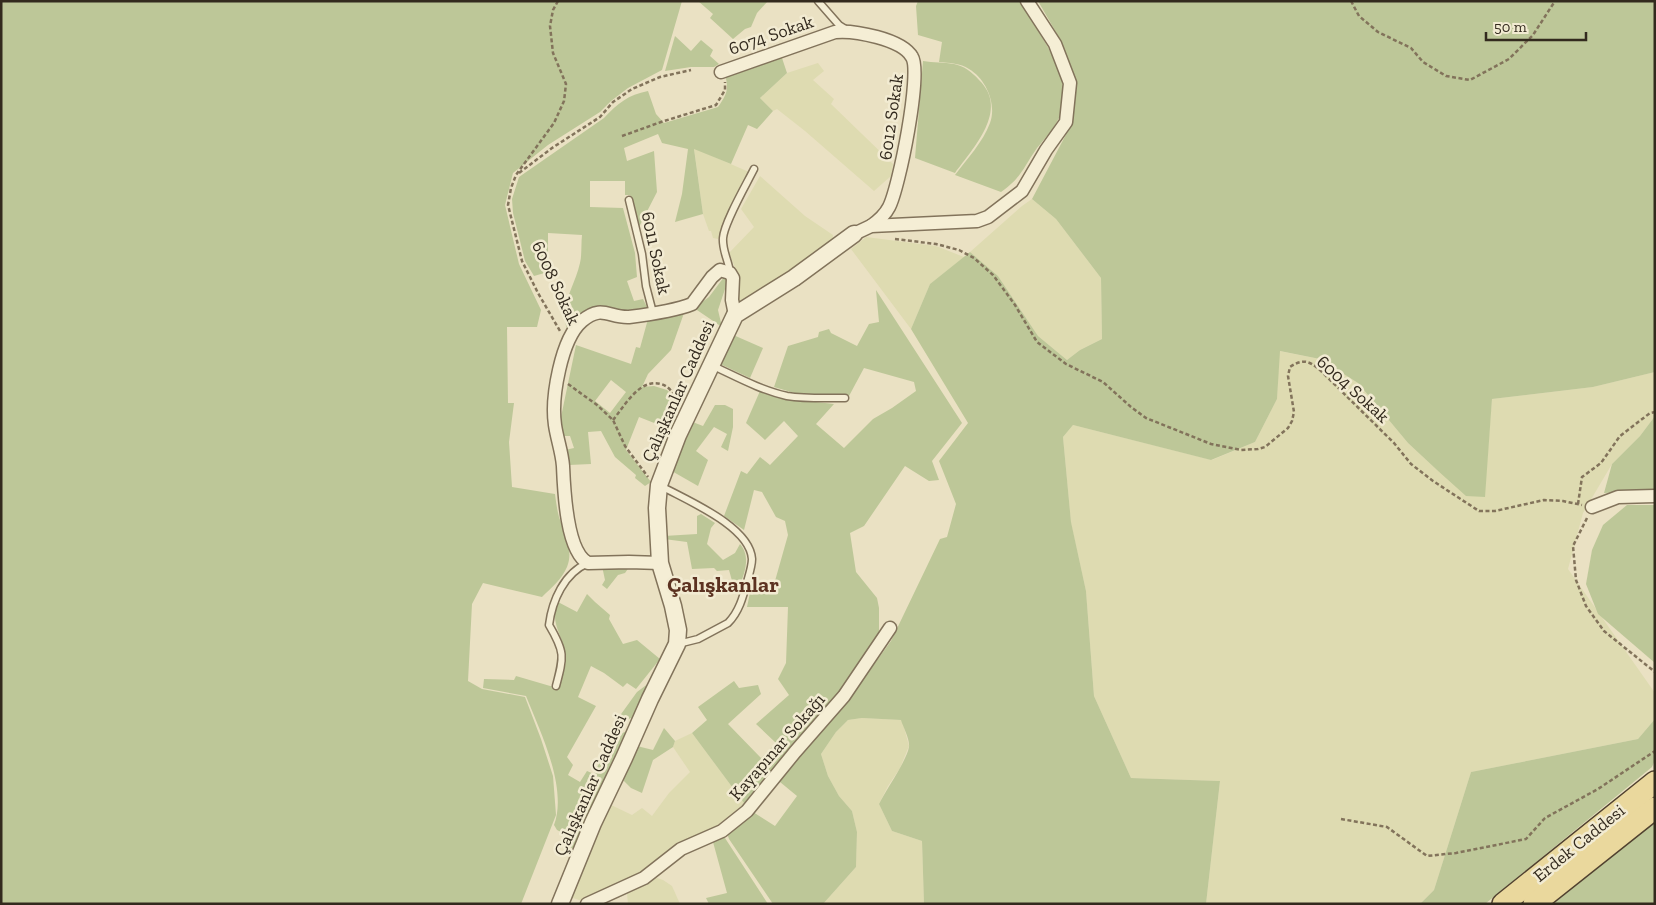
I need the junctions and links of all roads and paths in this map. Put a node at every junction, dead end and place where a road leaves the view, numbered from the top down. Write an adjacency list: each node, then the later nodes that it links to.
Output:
1 (558, 1): 11 (path, 6008 Sokak)
2 (818, 1): 6 (lane, 6012 Sokak)
3 (1027, 1): 13 (street, Çalışkanlar Caddesi)
4 (1351, 1): 5 (path)
5 (1555, 1)
6 (848, 31): 8 (street, 6074 Sokak); 13 (street, 6012 Sokak)
7 (691, 70): 11 (path)
8 (721, 72): 9 (path, 6074 Sokak)
9 (622, 136)
10 (754, 169): 16 (lane)
11 (516, 175): 19 (path, 6008 Sokak)
12 (629, 200): 17 (lane, 6011 Sokak)
13 (871, 226): 14 (street, Çalışkanlar Caddesi)
14 (854, 234): 18 (street, Çalışkanlar Caddesi)
15 (890, 238): 28 (path, 6004 Sokak)
16 (730, 273): 17 (street); 18 (street)
17 (653, 312): 19 (street)
18 (735, 315): 20 (street, Çalışkanlar Caddesi)
19 (564, 349): 21 (street, 6008 Sokak)
20 (710, 364): 22 (lane); 24 (street, Çalışkanlar Caddesi)
21 (558, 376): 25 (path); 30 (street, 6008 Sokak)
22 (845, 398)
23 (1655, 412): 28 (path)
24 (685, 418): 25 (path); 26 (street, Çalışkanlar Caddesi)
25 (613, 420): 26 (path)
26 (659, 485): 31 (street, Çalışkanlar Caddesi); 33 (lane)
27 (1655, 496): 29 (street)
28 (1578, 504): 29 (path, 6004 Sokak)
29 (1592, 507): 34 (path)
30 (588, 563): 31 (street); 35 (lane)
31 (660, 563): 33 (street, Çalışkanlar Caddesi)
32 (890, 628): 41 (street, Kayapınar Sokağı)
33 (677, 644): 40 (street, Çalışkanlar Caddesi)
34 (1655, 672)
35 (556, 686)
36 (1655, 751): 39 (path)
37 (1655, 782): 42 (main road, Erdek Caddesi)
38 (1655, 808): 43 (main road, Erdek Caddesi)
39 (1341, 820)
40 (560, 904)
41 (587, 904)
42 (1503, 904)
43 (1534, 904)

